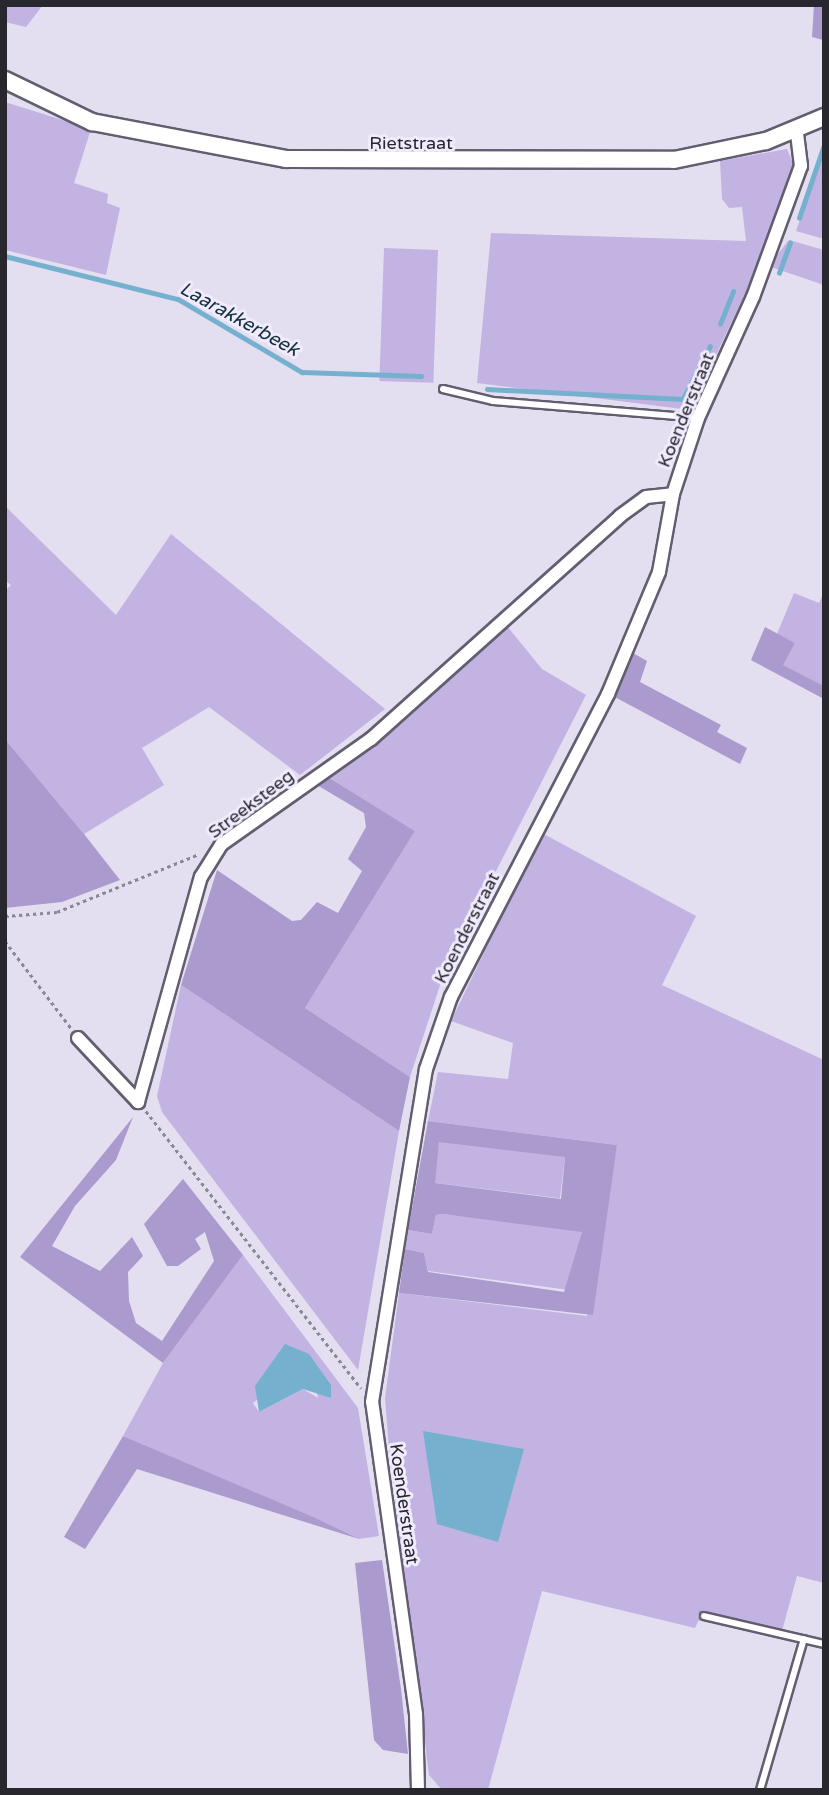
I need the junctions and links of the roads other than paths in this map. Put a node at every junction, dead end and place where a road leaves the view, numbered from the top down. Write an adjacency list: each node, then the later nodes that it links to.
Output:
1 (5, 80): 3 (street, Rietstraat)
2 (824, 117): 3 (street, Rietstraat)
3 (797, 131): 5 (street, Koenderstraat)
4 (443, 388): 5 (lane)
5 (698, 418): 6 (street, Koenderstraat)
6 (673, 494): 7 (street, Streeksteeg); 11 (street, Koenderstraat)
7 (78, 1038)
8 (704, 1616): 9 (lane)
9 (804, 1639): 10 (lane); 12 (lane)
10 (824, 1644)
11 (418, 1790)
12 (760, 1790)

